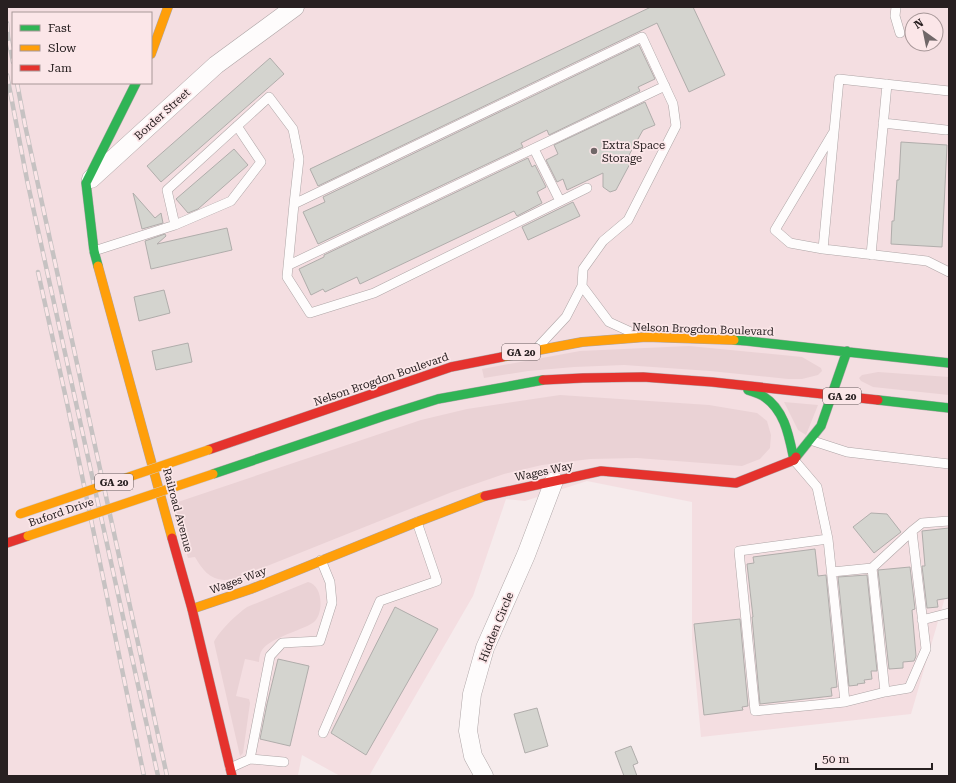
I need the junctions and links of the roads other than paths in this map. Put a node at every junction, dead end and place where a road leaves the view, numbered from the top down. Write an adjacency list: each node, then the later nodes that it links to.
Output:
1 (168, 7): 5 (main road)
2 (295, 7): 15 (street, Border Street)
3 (896, 7): 4 (lane)
4 (900, 33)
5 (152, 51)
6 (136, 84): 15 (main road)
7 (887, 84): 9 (lane); 10 (lane); 12 (lane)
8 (665, 86): 14 (lane); 18 (lane); 25 (lane)
9 (949, 91)
10 (883, 123): 13 (lane); 22 (lane)
11 (237, 126): 18 (lane); 19 (lane); 19 (lane)
12 (834, 130): 20 (lane); 20 (lane)
13 (946, 130)
14 (534, 149): 17 (lane); 23 (lane)
15 (86, 183): 21 (main road)
16 (587, 188): 17 (lane)
17 (560, 201): 23 (lane)
18 (294, 204): 23 (lane)
19 (175, 224): 21 (lane)
20 (823, 249): 22 (lane)
21 (94, 251): 47 (main road, Railroad Avenue)
22 (871, 254): 24 (lane)
23 (289, 265)
24 (949, 272)
25 (582, 286): 26 (lane); 27 (lane)
26 (641, 337): 27 (main road, Nelson Brogdon Boulevard / GA 20); 28 (main road, Nelson Brogdon Boulevard / GA 20)
27 (535, 350): 34 (main road, Nelson Brogdon Boulevard / GA 20)
28 (847, 351): 29 (main road, Nelson Brogdon Boulevard / GA 20); 31 (main road, Wages Way)
29 (949, 363)
30 (736, 385): 31 (main road, GA 20); 35 (main road); 43 (main road, Buford Drive / GA 20, bridge)
31 (832, 394): 32 (main road, GA 20); 33 (main road, Wages Way)
32 (949, 408)
33 (810, 440): 35 (main road, Wages Way); 36 (lane)
34 (208, 450): 38 (main road, Buford Drive / GA 20, bridge)
35 (794, 460): 37 (main road, Wages Way); 42 (lane)
36 (949, 464)
37 (554, 481): 40 (main road, Wages Way); 56 (street, Hidden Circle)
38 (16, 515)
39 (949, 521): 41 (lane)
40 (417, 522): 44 (main road, Wages Way); 52 (lane)
41 (912, 531): 45 (lane); 49 (lane)
42 (828, 539): 46 (lane); 51 (lane)
43 (7, 543)
44 (321, 560): 47 (main road, Wages Way); 53 (lane)
45 (872, 568): 46 (lane); 50 (lane)
46 (832, 572): 51 (lane)
47 (192, 609): 55 (main road, Railroad Avenue)
48 (949, 613): 49 (lane)
49 (922, 620): 50 (lane)
50 (885, 692): 51 (lane)
51 (845, 702)
52 (324, 732)
53 (250, 759): 54 (lane); 55 (lane)
54 (284, 762)
55 (231, 772)
56 (484, 776)

